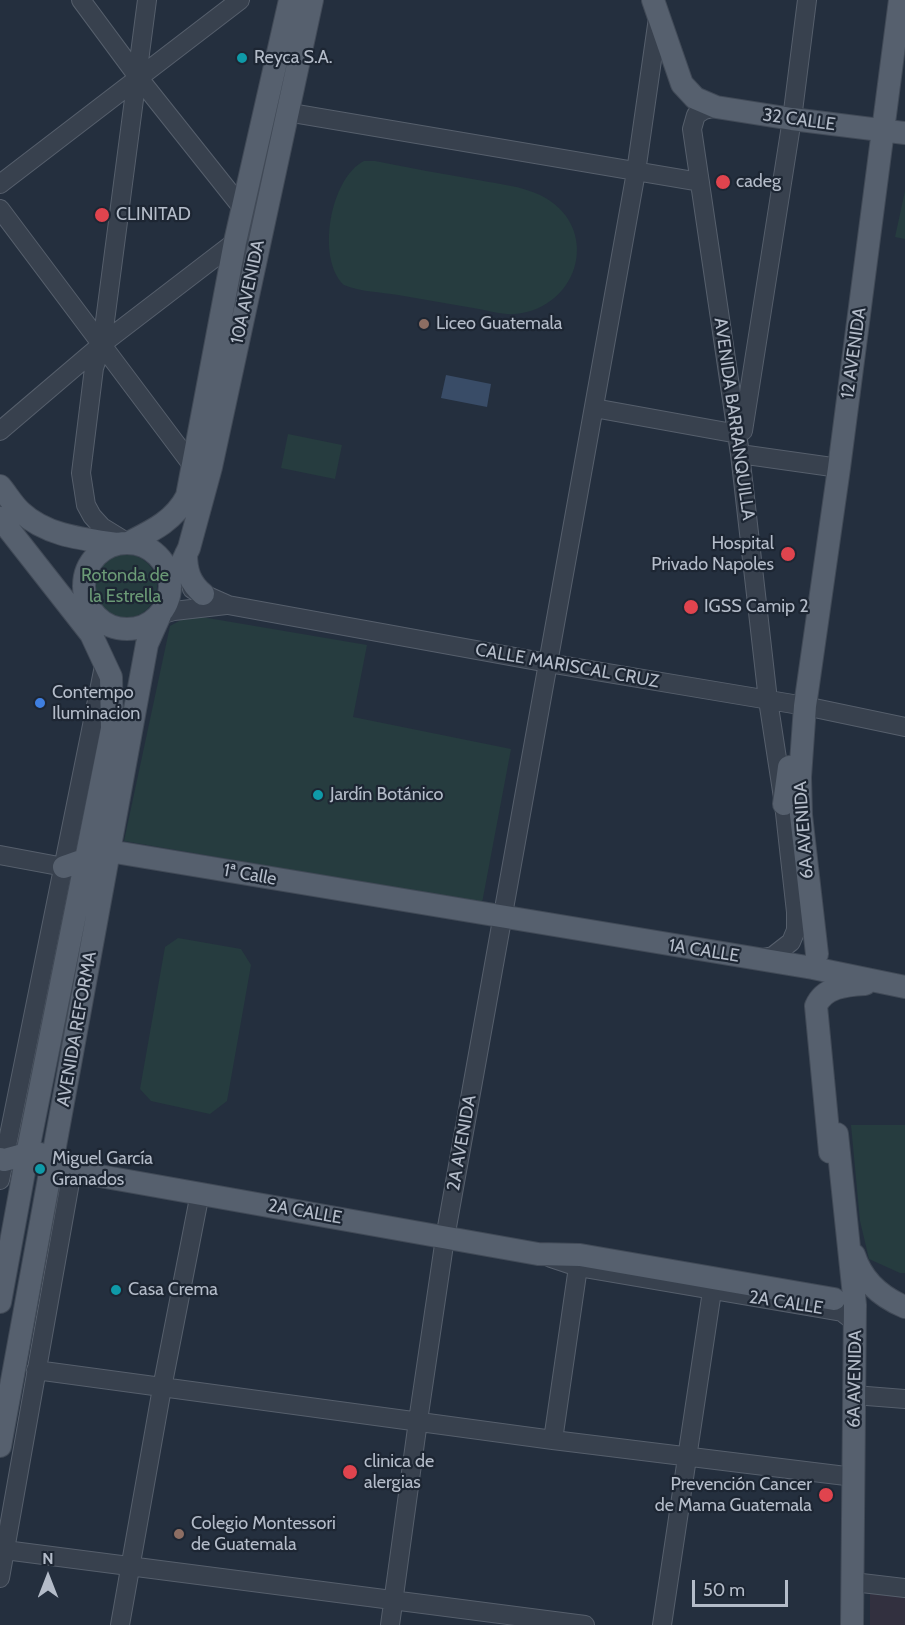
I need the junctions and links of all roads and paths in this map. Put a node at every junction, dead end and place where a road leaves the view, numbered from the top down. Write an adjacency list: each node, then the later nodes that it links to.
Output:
1 (81, 0): 10 (street)
2 (147, 0): 10 (street)
3 (240, 0): 10 (street)
4 (290, 0): 19 (main road, 10A AVENIDA)
5 (296, 0): 12 (main road)
6 (312, 0): 12 (main road, 10A AVENIDA)
7 (807, 0): 13 (street)
8 (900, 0): 14 (main road, 12 AVENIDA)
9 (656, 8): 11 (main road); 15 (street, 2A AVENIDA)
10 (138, 77): 17 (street); 19 (street); 21 (street)
11 (716, 107): 13 (main road, 32 CALLE); 16 (street, AVENIDA BARRANQUILLA)
12 (286, 112): 15 (street); 30 (main road, 10A AVENIDA)
13 (792, 120): 14 (main road, 32 CALLE); 24 (street)
14 (898, 134): 26 (main road, 12 AVENIDA)
15 (636, 172): 16 (street); 22 (street, 2A AVENIDA)
16 (700, 182): 24 (street, AVENIDA BARRANQUILLA)
17 (0, 184)
18 (0, 209): 21 (street)
19 (243, 209): 20 (main road, 10A AVENIDA)
20 (235, 242): 21 (street); 25 (main road, 10A AVENIDA)
21 (102, 344): 23 (street); 25 (street); 29 (street)
22 (594, 408): 24 (street); 39 (street, 2A AVENIDA)
23 (0, 431)
24 (739, 445): 26 (street); 40 (street, AVENIDA BARRANQUILLA)
25 (192, 465): 29 (main road, 10A AVENIDA)
26 (838, 468): 41 (main road, 12 AVENIDA)
27 (0, 486): 29 (main road)
28 (0, 519): 33 (main road, AVENIDA REFORMA)
29 (123, 544): 31 (main road); 34 (main road)
30 (186, 554): 31 (main road, 10A AVENIDA); 32 (main road)
31 (170, 578): 32 (street, CALLE MARISCAL CRUZ); 36 (main road)
32 (203, 594): 35 (street, CALLE MARISCAL CRUZ)
33 (62, 597): 34 (main road); 37 (main road, AVENIDA REFORMA)
34 (87, 604): 36 (main road); 37 (main road)
35 (228, 605): 36 (street, CALLE MARISCAL CRUZ); 39 (street, CALLE MARISCAL CRUZ)
36 (160, 615): 44 (main road, AVENIDA REFORMA)
37 (91, 634): 38 (main road, AVENIDA REFORMA)
38 (105, 661): 46 (main road, AVENIDA REFORMA); 47 (street)
39 (548, 663): 40 (street, CALLE MARISCAL CRUZ); 48 (street, 2A AVENIDA)
40 (768, 700): 41 (street, CALLE MARISCAL CRUZ); 43 (street, AVENIDA BARRANQUILLA)
41 (805, 706): 42 (street, CALLE MARISCAL CRUZ); 43 (main road); 49 (main road, 6A AVENIDA)
42 (905, 727)
43 (784, 804): 50 (street, AVENIDA BARRANQUILLA)
44 (109, 851): 46 (main road, 1ª Calle); 48 (main road, 1ª Calle); 55 (main road, AVENIDA REFORMA)
45 (0, 855): 47 (street, 1ª Calle)
46 (87, 859): 47 (main road, 1ª Calle); 53 (main road, AVENIDA REFORMA)
47 (64, 867): 54 (street)
48 (502, 918): 50 (main road, 1A CALLE); 58 (street, 2A AVENIDA)
49 (817, 954)
50 (756, 960): 51 (main road, 1A CALLE)
51 (895, 985): 65 (main road)
52 (825, 1023): 57 (main road, 6A AVENIDA)
53 (25, 1165): 54 (main road, 2A CALLE); 55 (main road, 2A CALLE); 63 (main road, AVENIDA REFORMA)
54 (1, 1167)
55 (58, 1170): 56 (main road, 2A CALLE); 66 (street); 72 (main road, AVENIDA REFORMA)
56 (200, 1193): 58 (main road, 2A CALLE); 67 (street)
57 (848, 1233): 64 (main road); 65 (main road, 6A AVENIDA)
58 (445, 1238): 59 (main road, 2A CALLE); 70 (street, 2A AVENIDA)
59 (538, 1254): 60 (street, 2A CALLE); 62 (main road, 2A CALLE)
60 (578, 1268): 61 (street, 2A CALLE); 71 (street)
61 (712, 1291): 65 (street, 2A CALLE); 73 (street)
62 (834, 1299)
63 (0, 1302)
64 (905, 1307)
65 (855, 1322): 68 (main road, 6A AVENIDA)
66 (36, 1370): 67 (street); 75 (street)
67 (162, 1388): 70 (street); 76 (street)
68 (854, 1395): 69 (street); 74 (main road, 6A AVENIDA)
69 (905, 1399)
70 (418, 1421): 71 (street); 80 (street, 2A AVENIDA)
71 (553, 1440): 73 (street)
72 (0, 1446)
73 (687, 1457): 74 (street); 84 (street)
74 (854, 1477): 78 (main road, 6A AVENIDA)
75 (5, 1550): 76 (street); 77 (street)
76 (131, 1567): 80 (street); 81 (street)
77 (0, 1578)
78 (853, 1582): 79 (street); 85 (main road, 6A AVENIDA)
79 (905, 1588)
80 (394, 1599): 82 (street, 2A AVENIDA); 83 (street)
81 (120, 1625)
82 (390, 1625)
83 (585, 1625)
84 (662, 1625)
85 (852, 1625)

